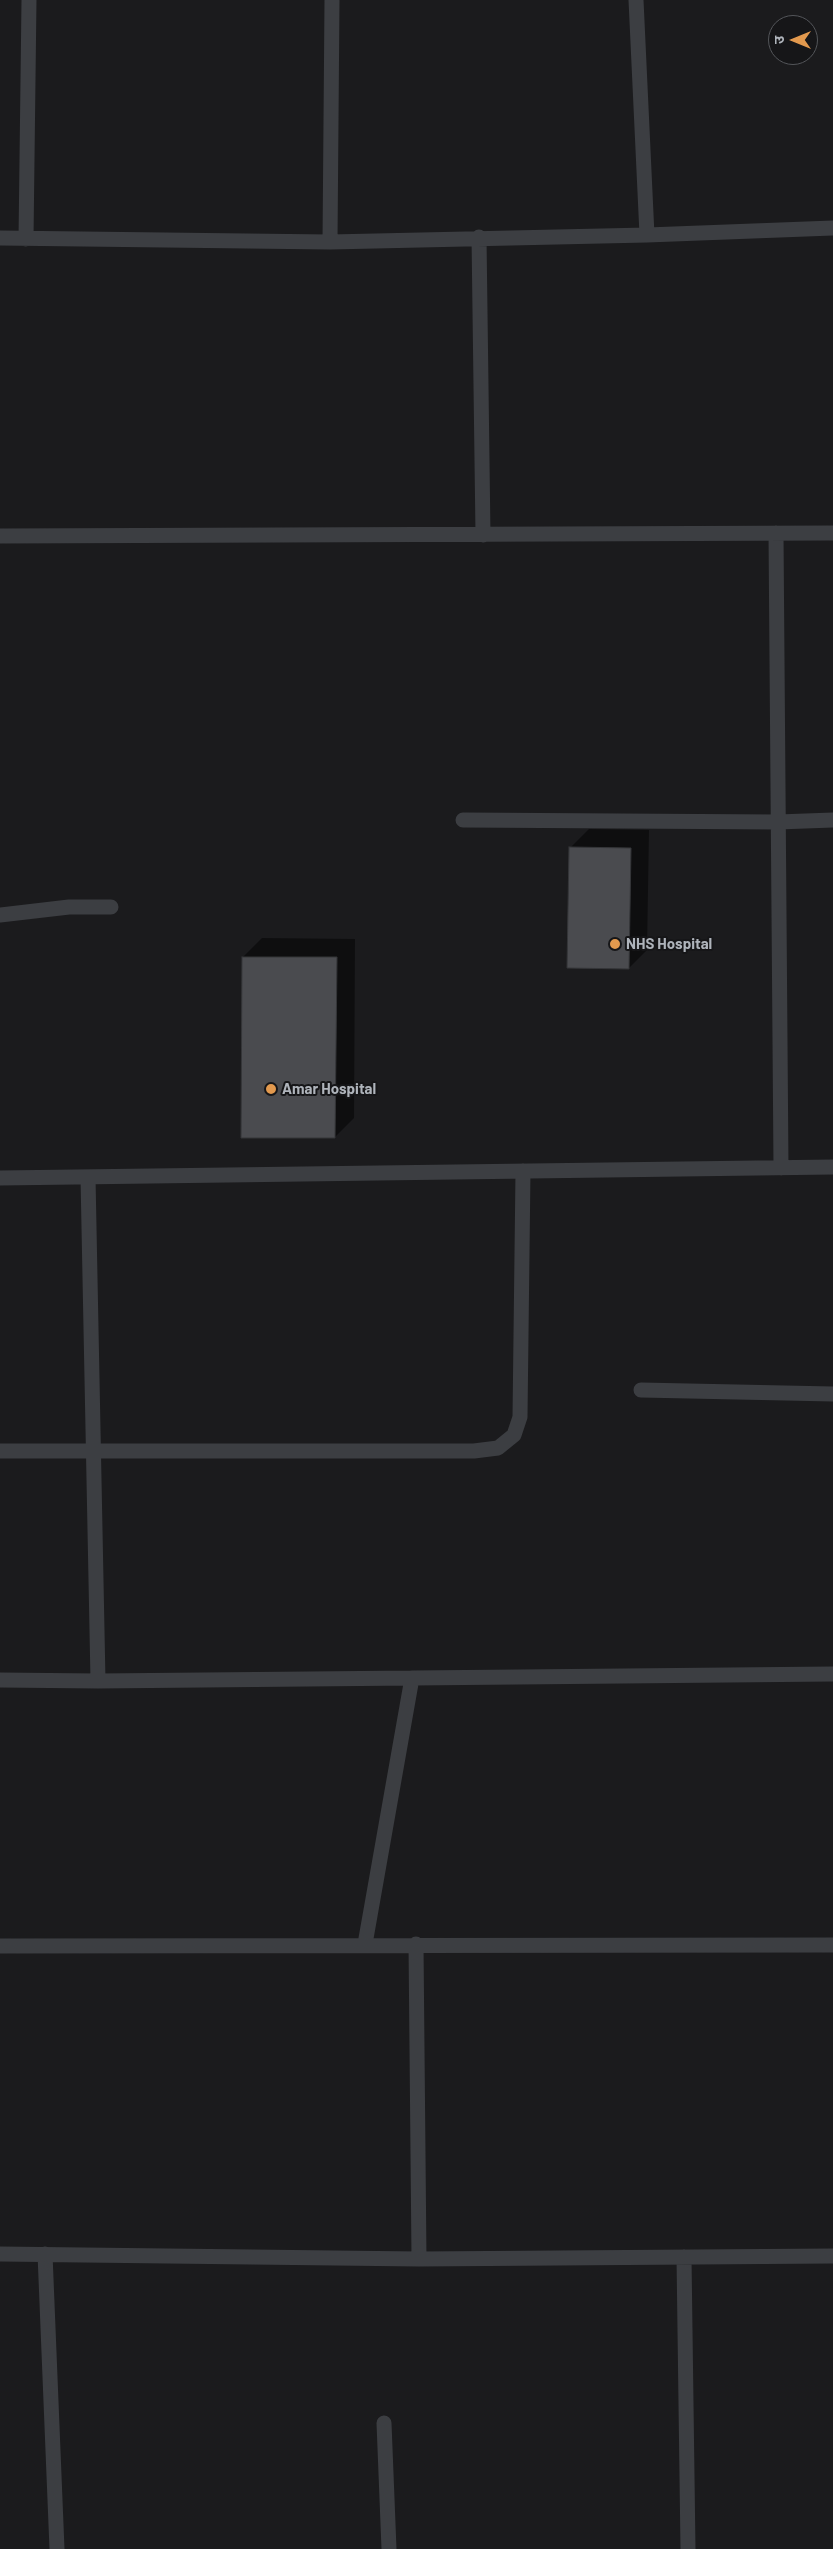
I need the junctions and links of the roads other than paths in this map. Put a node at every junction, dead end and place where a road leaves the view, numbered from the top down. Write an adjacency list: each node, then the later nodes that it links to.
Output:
1 (30, 0): 8 (street)
2 (332, 0): 9 (street)
3 (636, 0): 5 (street)
4 (833, 228): 5 (street)
5 (647, 235): 7 (street)
6 (0, 238): 8 (street)
7 (479, 238): 9 (street); 12 (street)
8 (26, 239): 9 (street)
9 (330, 242)
10 (776, 533): 11 (street); 12 (street); 16 (street)
11 (833, 533)
12 (482, 535): 13 (street)
13 (0, 536)
14 (463, 820): 16 (street)
15 (833, 820): 16 (street)
16 (778, 822): 20 (street)
17 (111, 907): 18 (street)
18 (0, 915)
19 (833, 1167): 20 (street)
20 (781, 1168): 21 (street)
21 (523, 1171): 22 (street); 27 (street)
22 (88, 1177): 23 (street); 27 (street)
23 (0, 1178)
24 (641, 1390): 25 (street)
25 (833, 1394)
26 (0, 1451): 27 (street)
27 (92, 1451): 31 (street)
28 (833, 1674): 29 (street)
29 (412, 1678): 31 (street); 32 (street)
30 (0, 1680): 31 (street)
31 (98, 1681)
32 (365, 1944): 33 (street); 35 (street)
33 (416, 1944): 34 (street); 40 (street)
34 (833, 1945)
35 (0, 1946)
36 (0, 2254): 37 (street)
37 (45, 2254): 40 (street); 42 (street)
38 (833, 2256): 39 (street)
39 (684, 2257): 40 (street); 44 (street)
40 (419, 2259)
41 (384, 2424): 43 (street)
42 (57, 2549)
43 (389, 2549)
44 (688, 2549)

